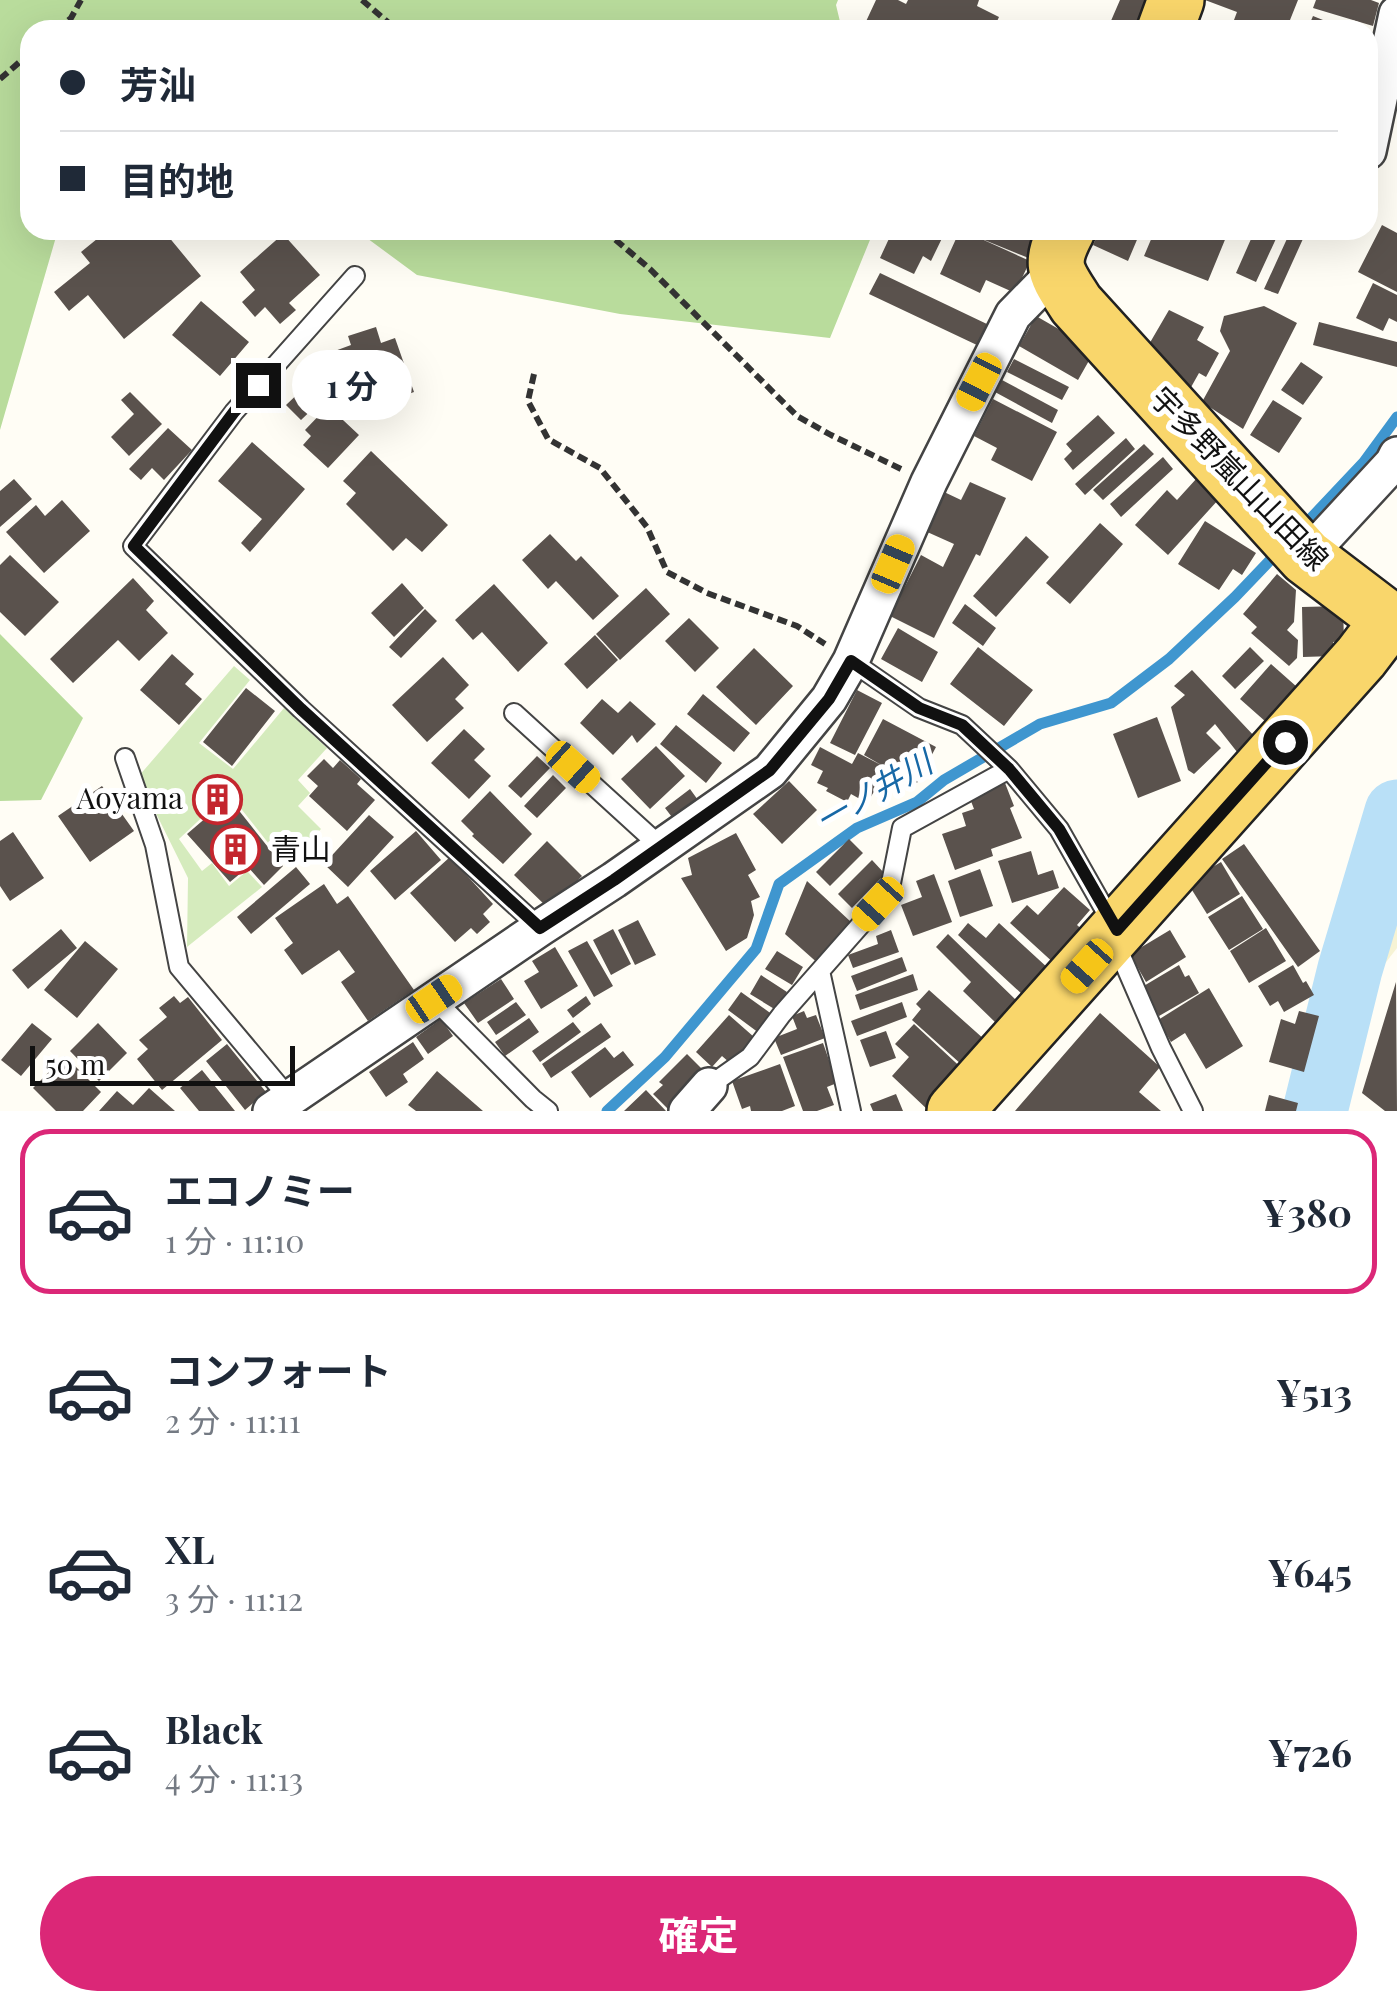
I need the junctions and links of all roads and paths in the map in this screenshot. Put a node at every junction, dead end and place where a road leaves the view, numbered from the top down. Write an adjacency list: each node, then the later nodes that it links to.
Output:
1 (362, 0): 3 (path)
2 (1397, 14): 6 (street)
3 (385, 20)
4 (20, 62): 5 (path)
5 (0, 79)
6 (1378, 104)
7 (616, 240): 12 (path)
8 (1062, 251): 12 (street); 13 (main road, 宇多野嵐山山田線)
9 (355, 276): 19 (lane)
10 (534, 374): 14 (path)
11 (1397, 455): 13 (street)
12 (929, 482): 14 (street)
13 (1296, 546): 20 (main road, 宇多野嵐山山田線)
14 (851, 661): 17 (lane); 18 (street)
15 (514, 714): 18 (lane)
16 (125, 758): 24 (lane)
17 (1009, 769): 20 (lane); 21 (lane)
18 (661, 847): 19 (street)
19 (540, 928): 22 (street)
20 (1115, 934): 27 (main road, 宇多野嵐山山田線); 28 (lane)
21 (820, 970): 23 (lane); 26 (lane)
22 (434, 999): 24 (street); 25 (lane)
23 (698, 1099)
24 (280, 1104)
25 (548, 1111)
26 (852, 1111)
27 (956, 1111)
28 (1193, 1111)

